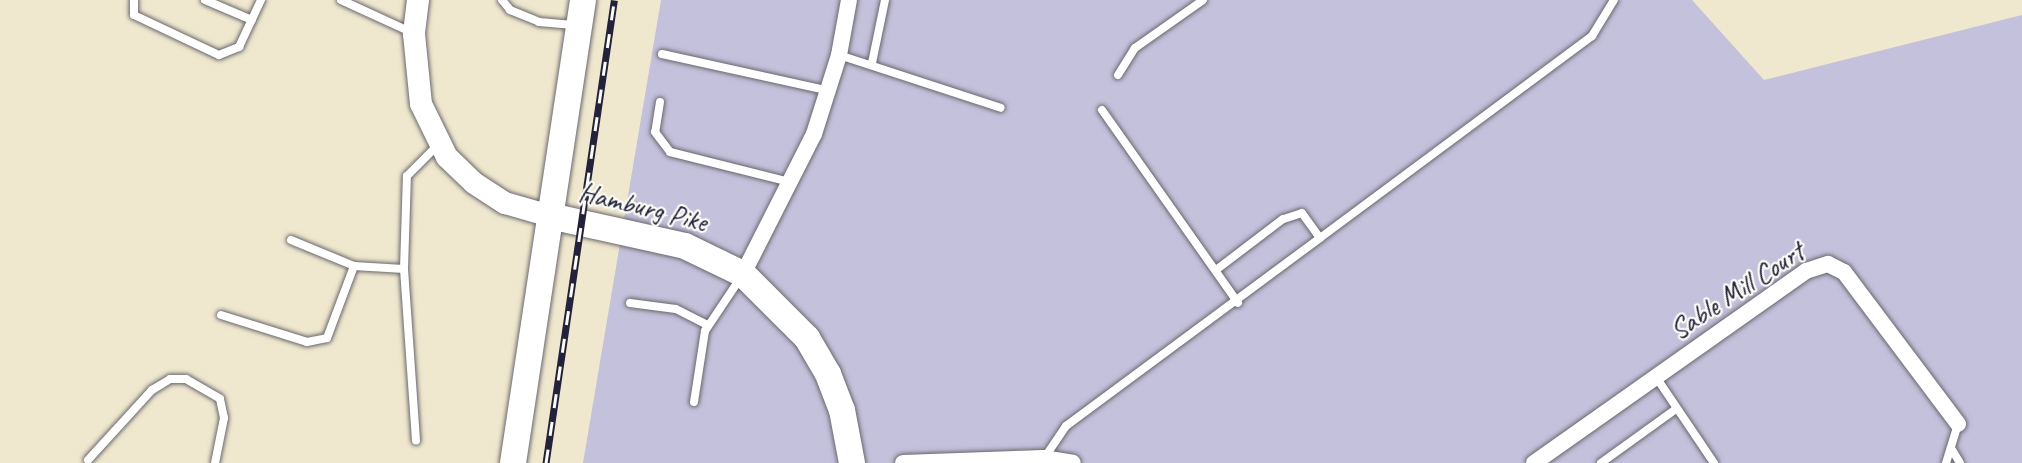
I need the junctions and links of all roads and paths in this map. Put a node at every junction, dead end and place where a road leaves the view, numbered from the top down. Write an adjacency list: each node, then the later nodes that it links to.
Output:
1 (134, 0): 12 (lane)
2 (205, 0): 12 (lane)
3 (261, 0): 12 (lane)
4 (341, 0): 14 (lane)
5 (418, 0): 14 (street)
6 (502, 0): 13 (lane)
7 (583, 0): 13 (main road)
8 (849, 0): 16 (street)
9 (885, 0): 17 (lane)
10 (1203, 0): 18 (lane)
11 (1614, 0): 26 (lane)
12 (252, 20)
13 (579, 25): 25 (main road)
14 (414, 34): 23 (street)
15 (662, 54): 19 (lane)
16 (839, 56): 17 (lane); 19 (street)
17 (872, 63): 21 (lane)
18 (1118, 75)
19 (826, 90): 24 (street)
20 (660, 102): 24 (lane)
21 (1002, 108)
22 (1102, 110): 30 (lane)
23 (439, 144): 25 (street); 29 (lane)
24 (789, 182): 31 (street)
25 (550, 216): 31 (main road, Hamburg Pike); 46 (main road)
26 (1320, 238): 30 (lane); 33 (lane)
27 (291, 240): 28 (lane)
28 (354, 266): 29 (lane); 34 (lane)
29 (404, 268): 40 (lane)
30 (1216, 270): 33 (lane)
31 (743, 274): 35 (lane); 47 (main road, Hamburg Pike)
32 (630, 303): 35 (lane)
33 (1238, 303): 43 (lane)
34 (221, 315)
35 (707, 325): 37 (lane)
36 (1656, 377): 38 (lane); 39 (street, Sable Mill Court); 44 (street, Sable Mill Court)
37 (694, 402)
38 (1676, 409): 50 (lane); 51 (lane)
39 (1958, 424): 41 (lane)
40 (416, 441)
41 (1951, 448): 52 (lane); 53 (lane)
42 (88, 460): 45 (lane)
43 (1043, 460): 48 (street); 49 (street)
44 (1543, 461)
45 (215, 463)
46 (513, 463)
47 (852, 463)
48 (903, 463)
49 (1073, 463)
50 (1601, 463)
51 (1714, 463)
52 (1946, 463)
53 (1960, 463)

